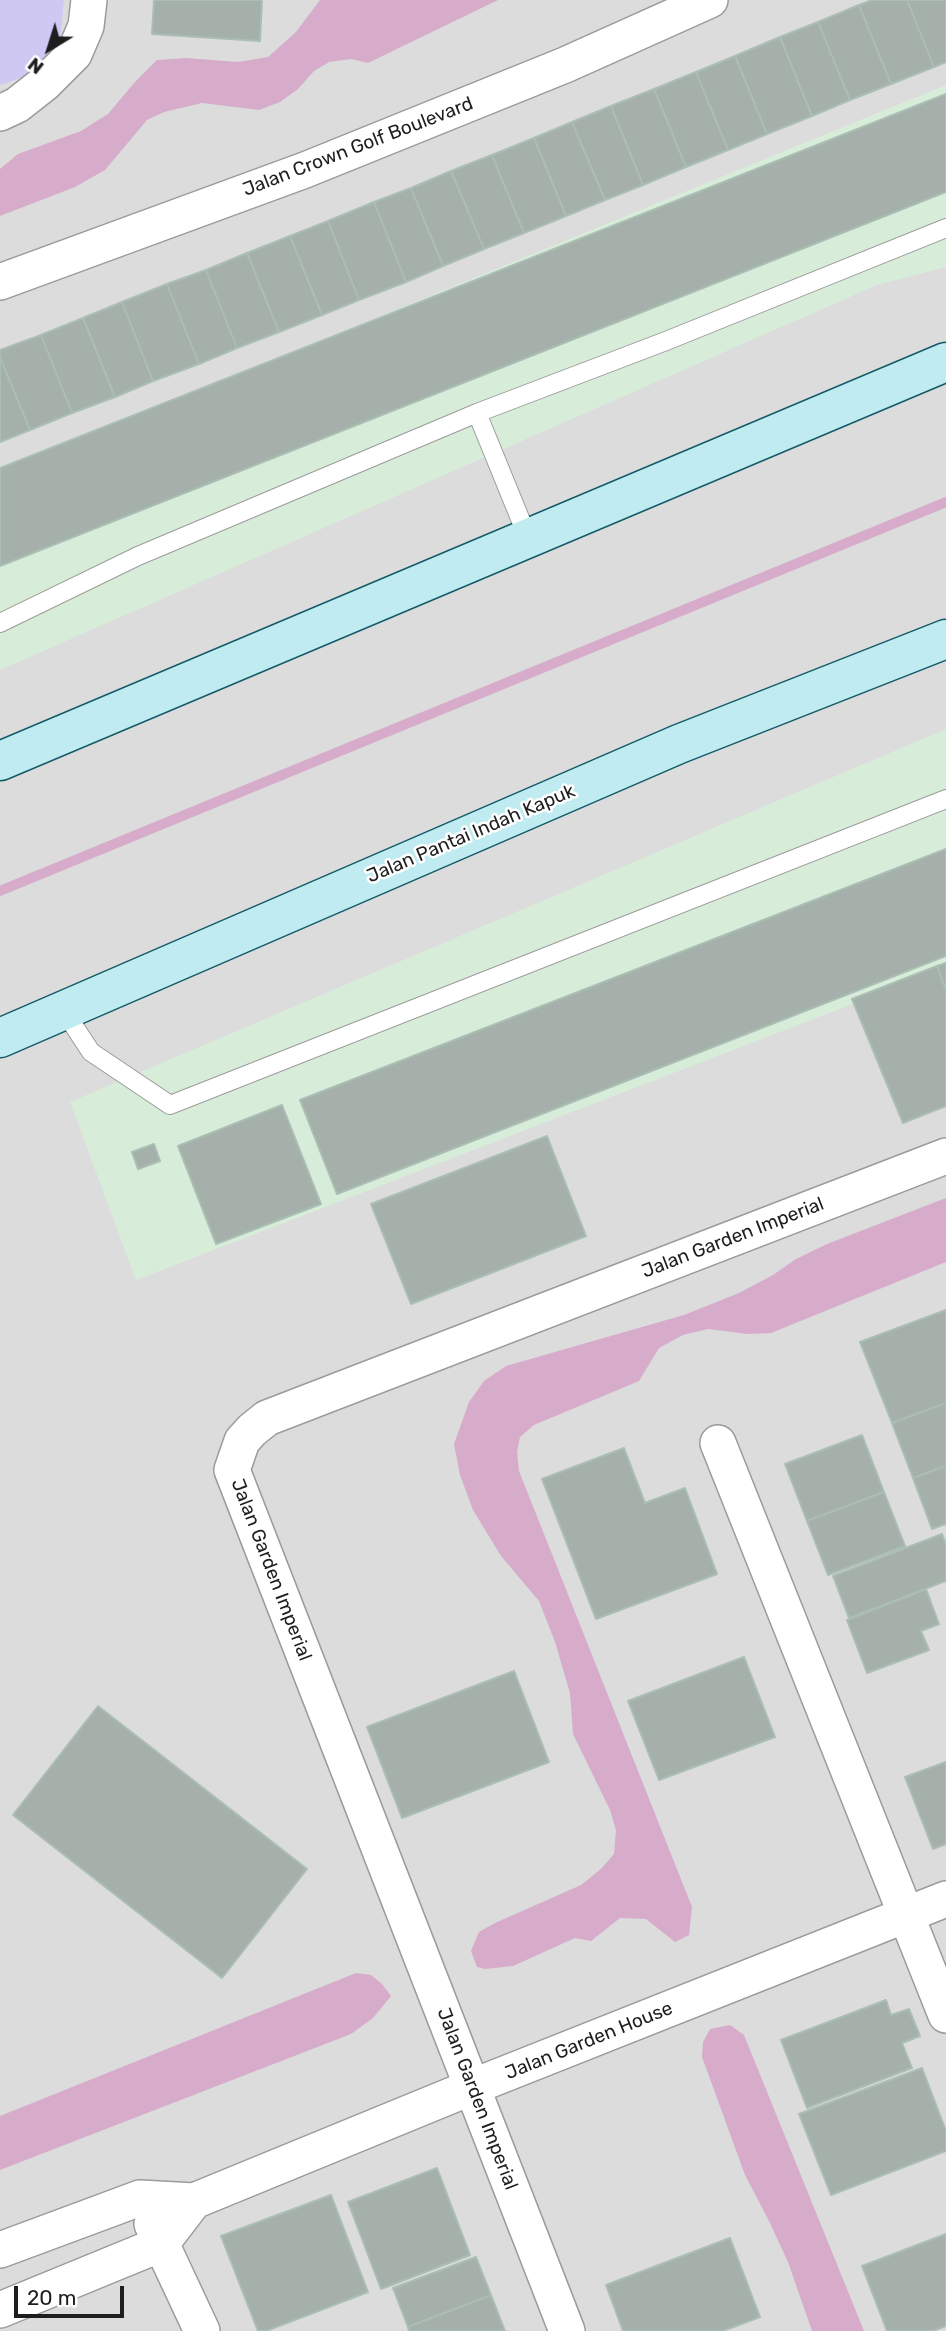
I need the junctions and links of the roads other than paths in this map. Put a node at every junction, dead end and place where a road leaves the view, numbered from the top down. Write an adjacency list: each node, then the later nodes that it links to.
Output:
1 (89, 0): 3 (street)
2 (710, 0): 5 (street, Jalan Crown Golf Boulevard)
3 (0, 113)
4 (946, 228): 7 (lane)
5 (0, 282)
6 (946, 362): 8 (main road)
7 (477, 413): 8 (lane); 9 (lane)
8 (528, 538): 11 (main road)
9 (0, 623)
10 (946, 639): 13 (main road, Jalan Pantai Indah Kapuk)
11 (0, 761)
12 (946, 799): 13 (lane)
13 (64, 1011): 14 (main road, Jalan Pantai Indah Kapuk)
14 (0, 1038)
15 (946, 1156): 20 (street, Jalan Garden Imperial)
16 (718, 1443): 18 (street)
17 (946, 1899): 18 (street, Jalan Garden House)
18 (906, 1914): 19 (street); 20 (street, Jalan Garden House)
19 (946, 2015)
20 (472, 2087): 22 (street, Jalan Garden House); 27 (street, Jalan Garden Imperial)
21 (141, 2198): 22 (street, Jalan Garden House); 23 (street); 24 (street, Jalan Garden House)
22 (194, 2201): 23 (street)
23 (161, 2244): 25 (street); 26 (street)
24 (0, 2250)
25 (0, 2310)
26 (202, 2331)
27 (567, 2331)

